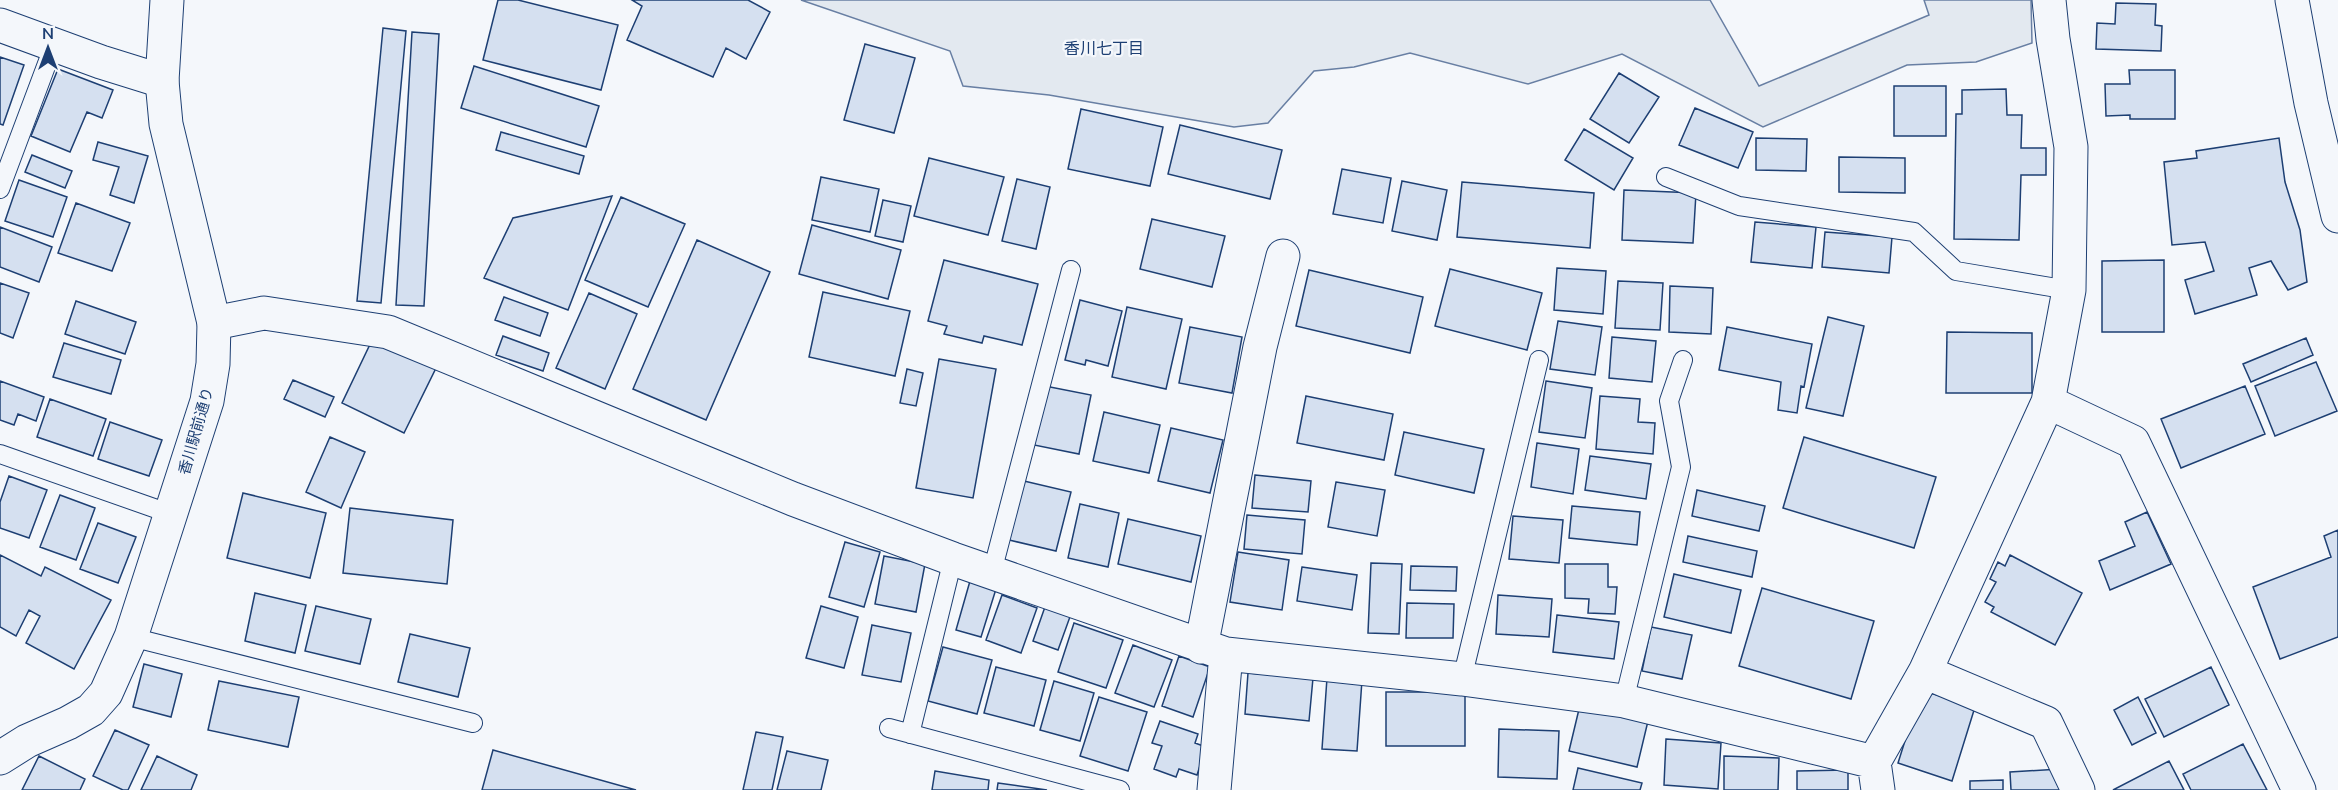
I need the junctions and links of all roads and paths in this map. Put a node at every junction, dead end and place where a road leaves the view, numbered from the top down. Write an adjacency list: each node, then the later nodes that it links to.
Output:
1 (167, 0): 6 (street, 香川駅前通り)
2 (2049, 0): 12 (street)
3 (2292, 0): 9 (street)
4 (0, 25): 5 (street)
5 (54, 45): 6 (street); 8 (lane)
6 (162, 81): 13 (street, 香川駅前通り)
7 (1666, 177): 12 (lane)
8 (0, 189)
9 (2338, 216)
10 (1283, 256): 22 (street)
11 (1071, 270): 20 (lane)
12 (2069, 290): 16 (street)
13 (214, 323): 18 (street, 香川駅前通り); 19 (street)
14 (1539, 360): 24 (lane)
15 (1683, 360): 25 (lane)
16 (2048, 402): 23 (street); 34 (street)
17 (0, 454): 18 (lane)
18 (171, 514): 21 (street, 香川駅前通り)
19 (953, 559): 20 (street); 28 (lane)
20 (992, 572): 22 (street)
21 (131, 637): 26 (lane); 29 (street, 香川駅前通り)
22 (1213, 650): 24 (street); 32 (street)
23 (1925, 672): 30 (street); 33 (street)
24 (1462, 679): 25 (street)
25 (1624, 701): 30 (street)
26 (473, 723)
27 (889, 728): 28 (lane)
28 (910, 734): 31 (lane)
29 (0, 759)
30 (1876, 776)
31 (1120, 790)
32 (1214, 790)
33 (2078, 790)
34 (2299, 790)

